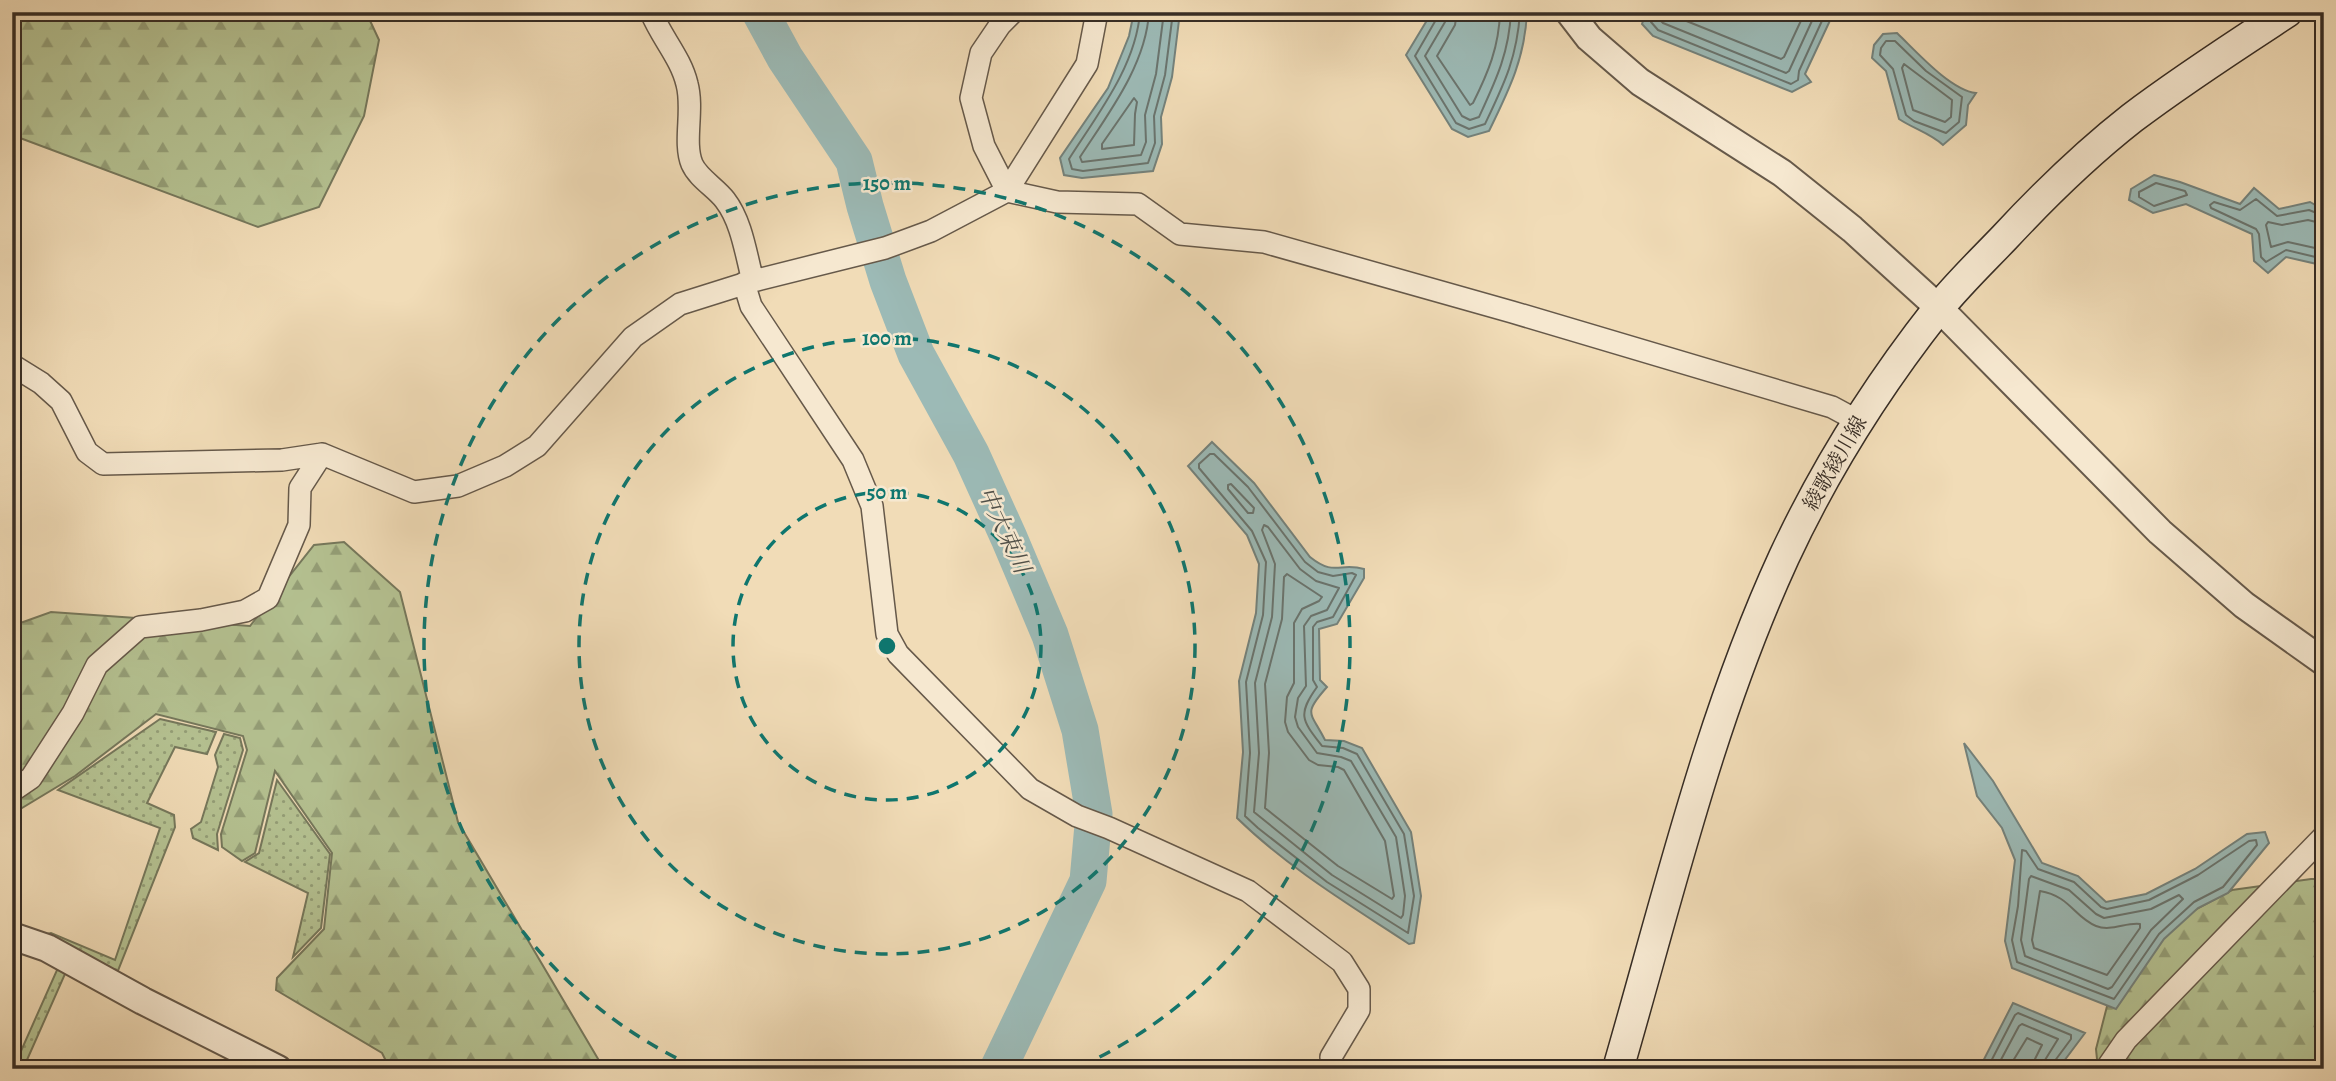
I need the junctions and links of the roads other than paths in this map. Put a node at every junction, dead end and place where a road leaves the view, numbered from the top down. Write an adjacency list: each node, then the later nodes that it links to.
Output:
1 (651, 12): 8 (street)
2 (1013, 12): 7 (street)
3 (1097, 12): 7 (street)
4 (1569, 12): 9 (street)
5 (2287, 12): 6 (main road, 綾歌綾川線)
6 (2255, 21): 9 (main road, 綾歌綾川線)
7 (1007, 191): 8 (street); 11 (street)
8 (748, 282): 12 (street); 18 (street)
9 (1939, 307): 11 (main road, 綾歌綾川線); 13 (street)
10 (12, 365): 12 (street)
11 (1858, 421): 19 (main road, 綾歌綾川線)
12 (321, 454): 14 (street)
13 (2324, 662)
14 (12, 791)
15 (2324, 836): 20 (street)
16 (12, 936): 17 (street)
17 (278, 1069)
18 (1334, 1069)
19 (1618, 1069)
20 (2106, 1069)

